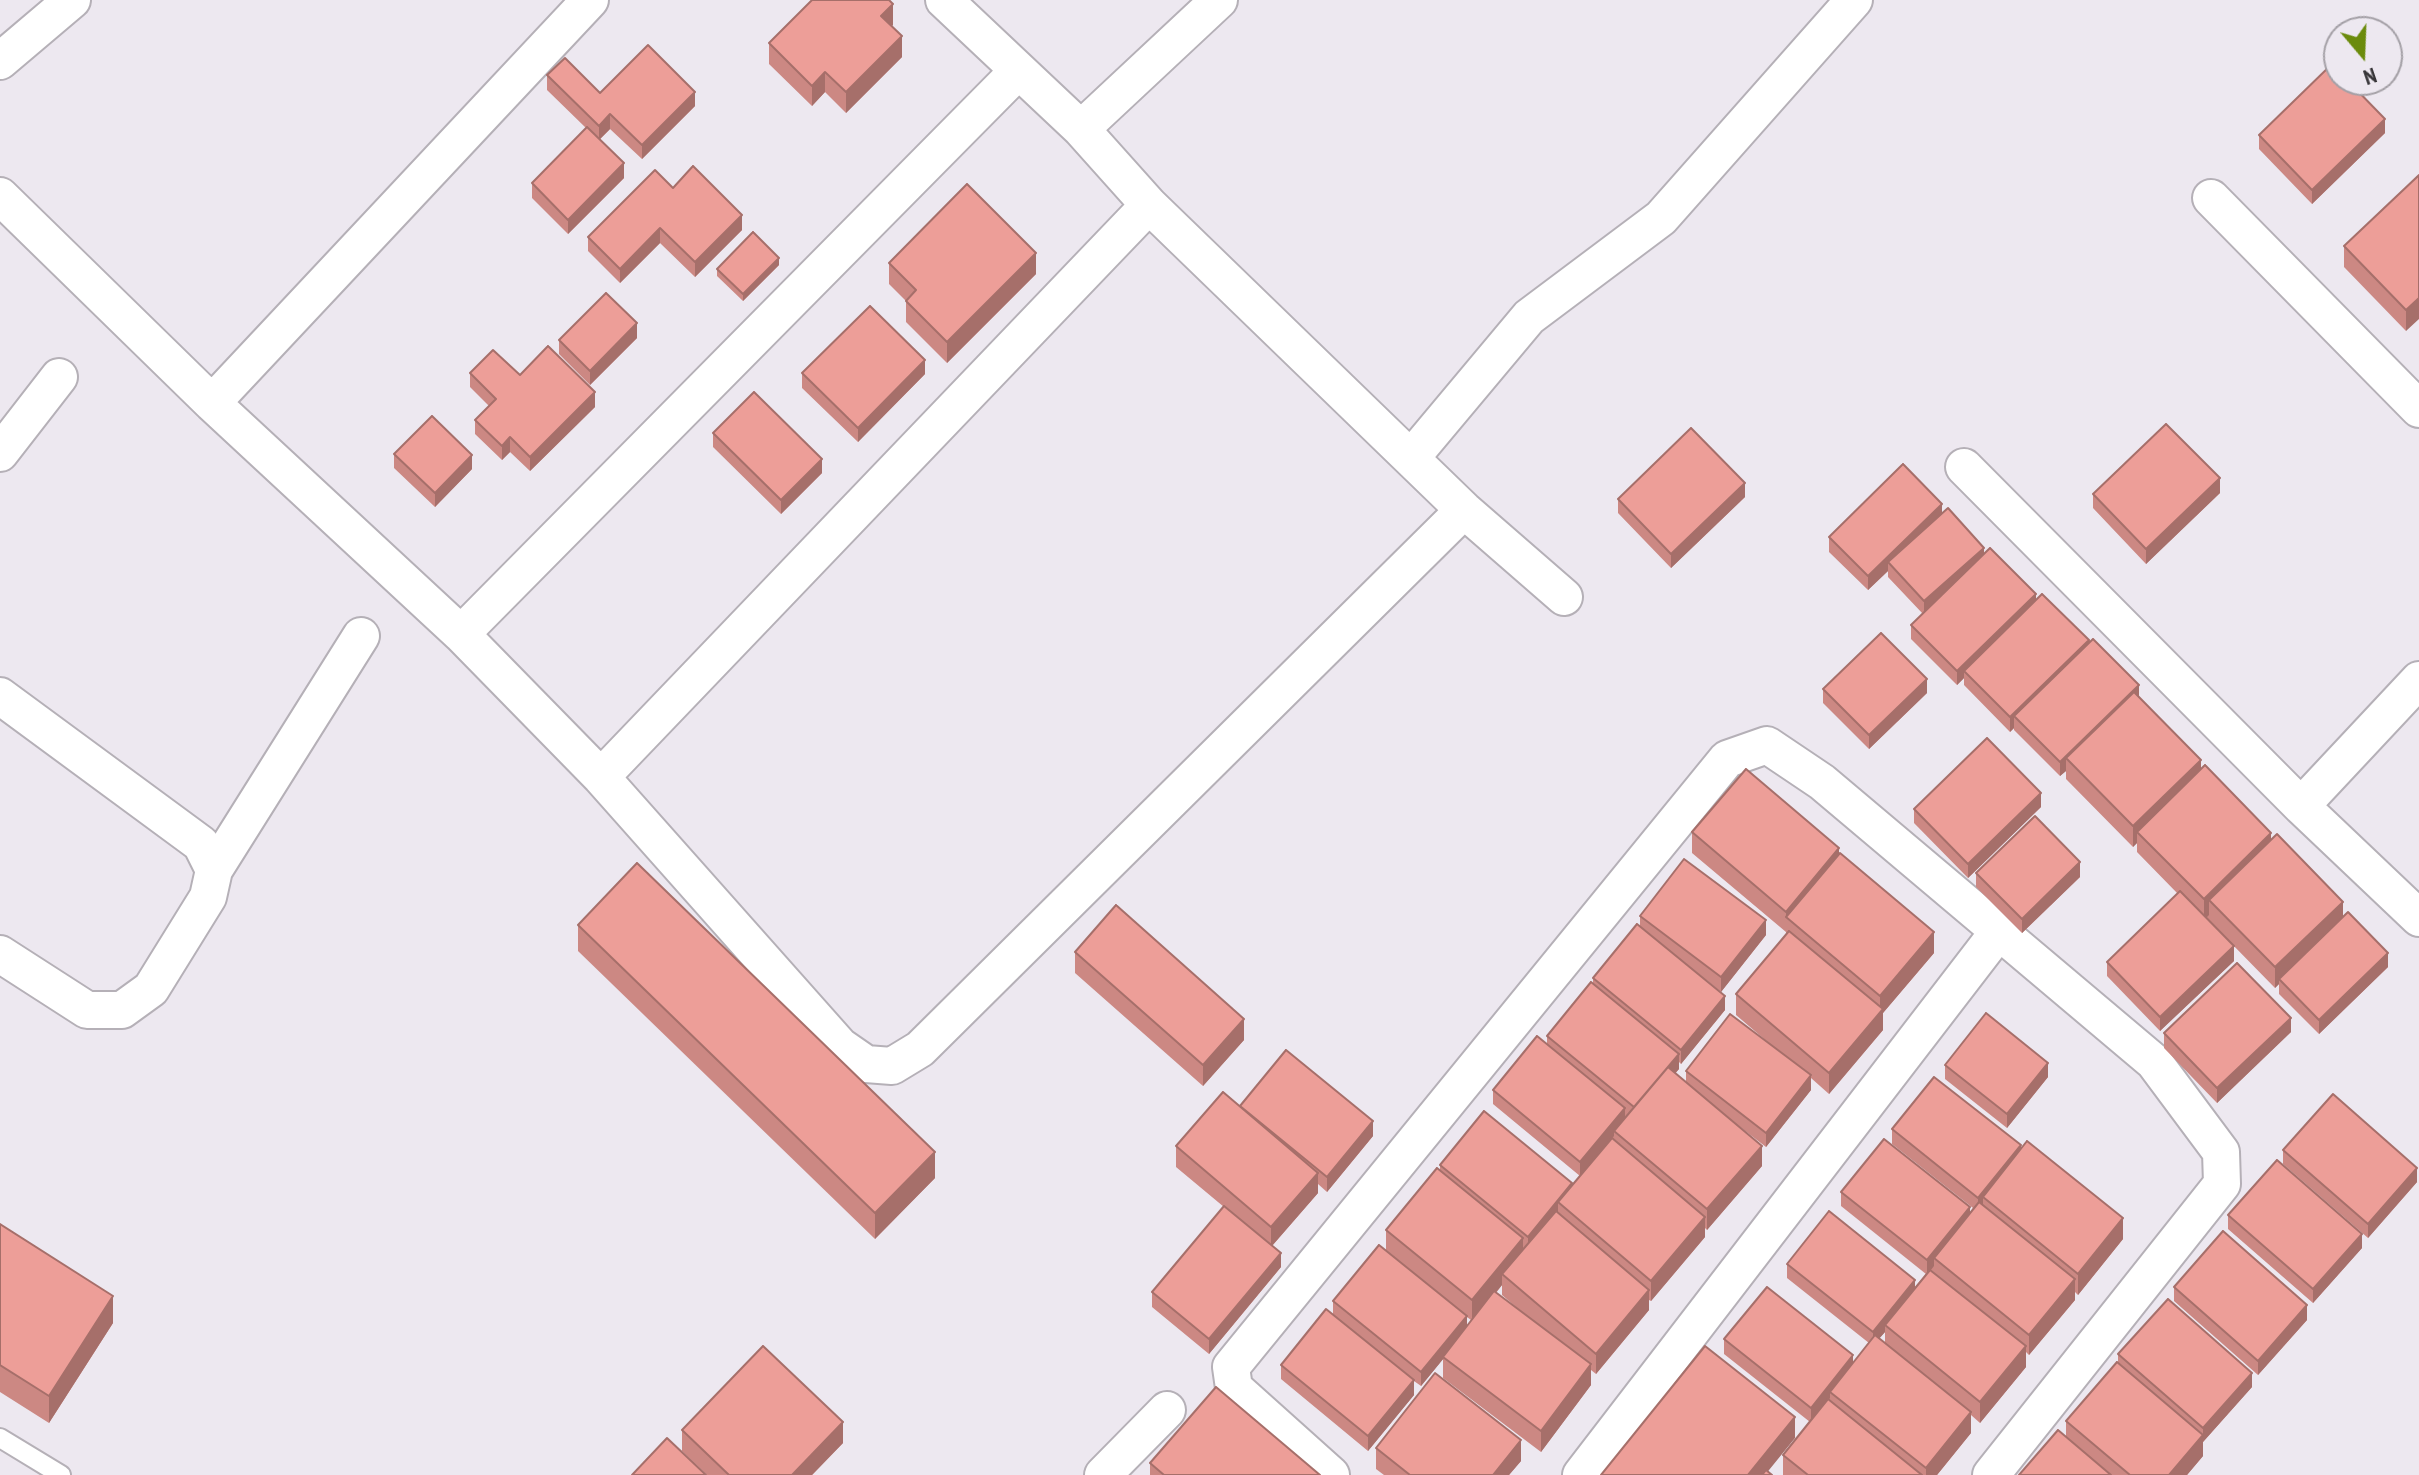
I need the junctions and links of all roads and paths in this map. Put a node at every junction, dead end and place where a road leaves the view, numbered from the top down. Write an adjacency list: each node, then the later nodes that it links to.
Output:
1 (72, 0): 6 (street)
2 (590, 0): 13 (street)
3 (944, 0): 7 (street)
4 (1219, 0): 8 (street)
5 (1854, 0): 16 (street)
6 (0, 61)
7 (1018, 71): 8 (street); 20 (street)
8 (1081, 129): 11 (street)
9 (0, 196): 13 (street)
10 (2211, 198): 14 (street)
11 (1149, 205): 16 (street); 24 (street)
12 (59, 377): 15 (street)
13 (212, 403): 20 (street)
14 (2419, 409)
15 (0, 453)
16 (1411, 458): 18 (street)
17 (1964, 467): 25 (street)
18 (1464, 510): 19 (street); 24 (street)
19 (1564, 597)
20 (461, 634): 24 (street)
21 (361, 636): 26 (street)
22 (2419, 680): 25 (street)
23 (0, 696): 26 (street)
24 (601, 777)
25 (2301, 806): 27 (street)
26 (214, 870): 29 (street)
27 (2419, 918)
28 (1999, 931): 34 (street); 35 (street); 36 (street)
29 (0, 954)
30 (1167, 1410): 33 (street)
31 (0, 1438): 32 (lane)
32 (61, 1475)
33 (1103, 1475)
34 (1331, 1475)
35 (1581, 1475)
36 (1991, 1475)

